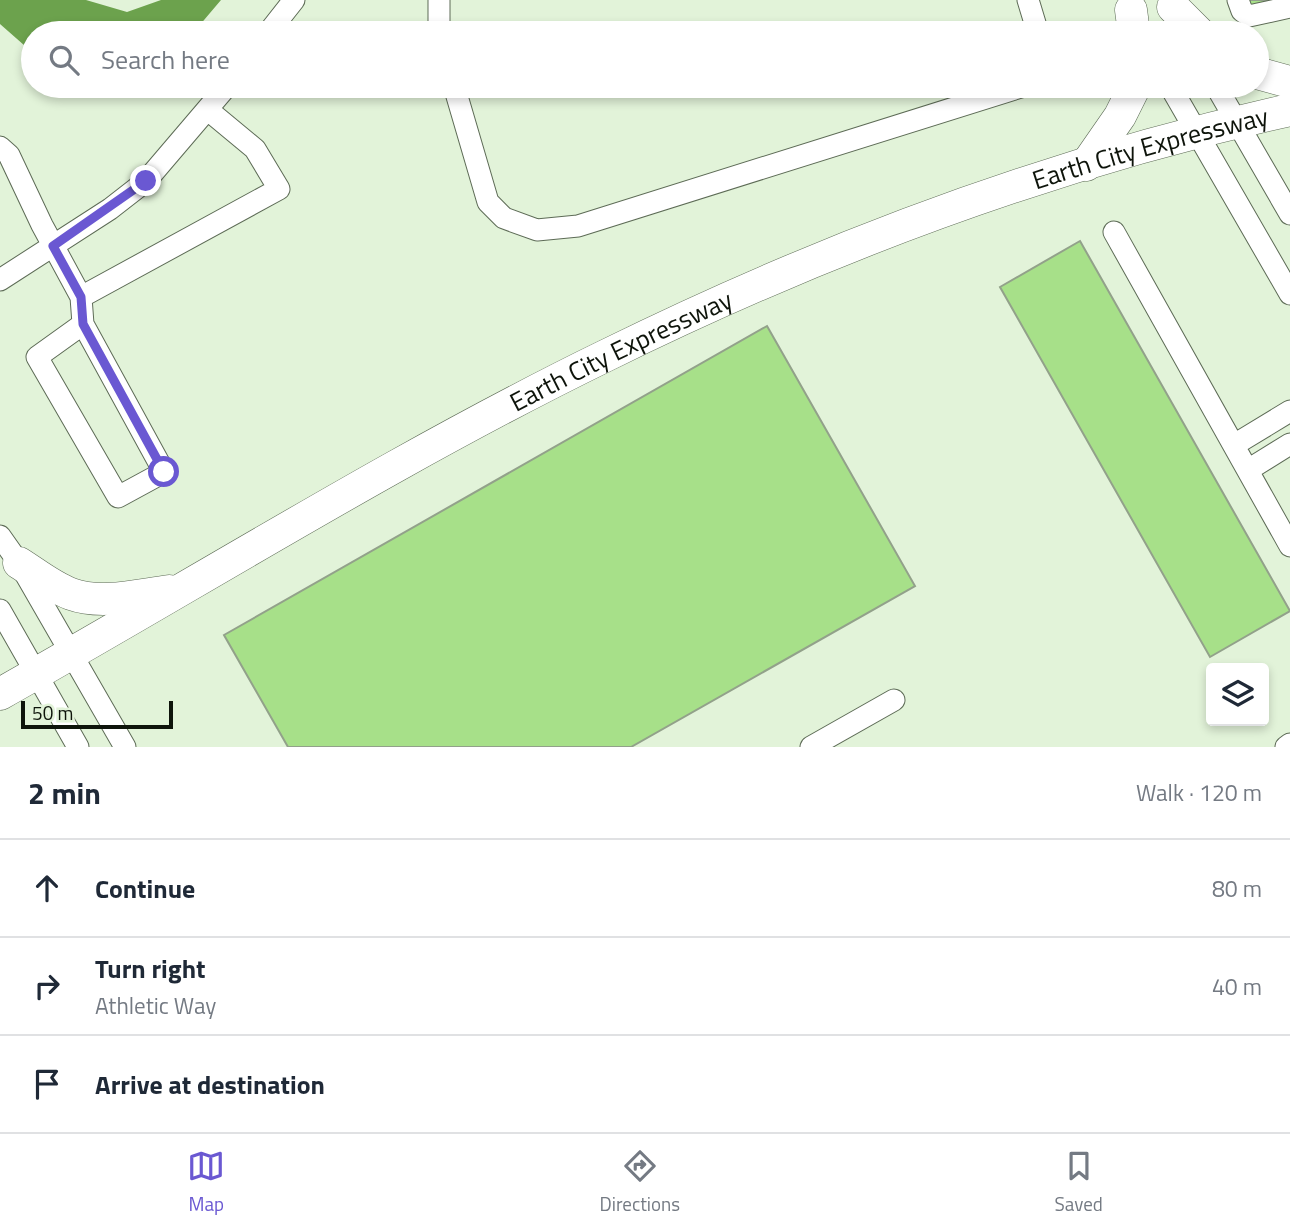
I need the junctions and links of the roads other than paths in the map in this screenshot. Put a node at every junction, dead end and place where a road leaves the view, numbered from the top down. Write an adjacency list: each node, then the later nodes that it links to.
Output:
1 (293, 0): 6 (street)
2 (439, 0): 7 (street)
3 (1028, 0): 8 (street)
4 (1238, 0): 5 (street)
5 (1290, 7)
6 (277, 21)
7 (439, 21)
8 (1034, 21)
9 (1269, 76): 10 (highway)
10 (1290, 82)
11 (218, 98): 17 (street)
12 (458, 98): 13 (street)
13 (986, 98)
14 (1129, 98): 22 (highway)
15 (1177, 98): 20 (street)
16 (1223, 98): 19 (street)
17 (208, 110): 25 (street); 28 (street)
18 (1290, 110): 19 (highway, Earth City Expressway)
19 (1237, 122): 20 (highway, Earth City Expressway); 23 (street)
20 (1197, 133): 22 (highway, Earth City Expressway); 27 (street)
21 (0, 147): 25 (street)
22 (1086, 165): 37 (highway, Earth City Expressway)
23 (1290, 215)
24 (1114, 232): 32 (street)
25 (53, 246): 26 (street); 28 (street)
26 (0, 280)
27 (1290, 294)
28 (81, 297): 29 (street)
29 (83, 324): 29 (street)
30 (1290, 411): 32 (street)
31 (1290, 444): 33 (street)
32 (1234, 445): 33 (street)
33 (1248, 470): 35 (street)
34 (0, 526): 36 (street)
35 (1290, 546)
36 (9, 549): 37 (highway); 39 (street)
37 (184, 589): 39 (highway, Earth City Expressway)
38 (0, 610): 40 (street)
39 (71, 654): 40 (highway, Earth City Expressway); 44 (street)
40 (36, 674): 41 (highway, Earth City Expressway); 43 (street)
41 (0, 694)
42 (894, 700): 45 (street)
43 (78, 747)
44 (125, 747)
45 (811, 747)

